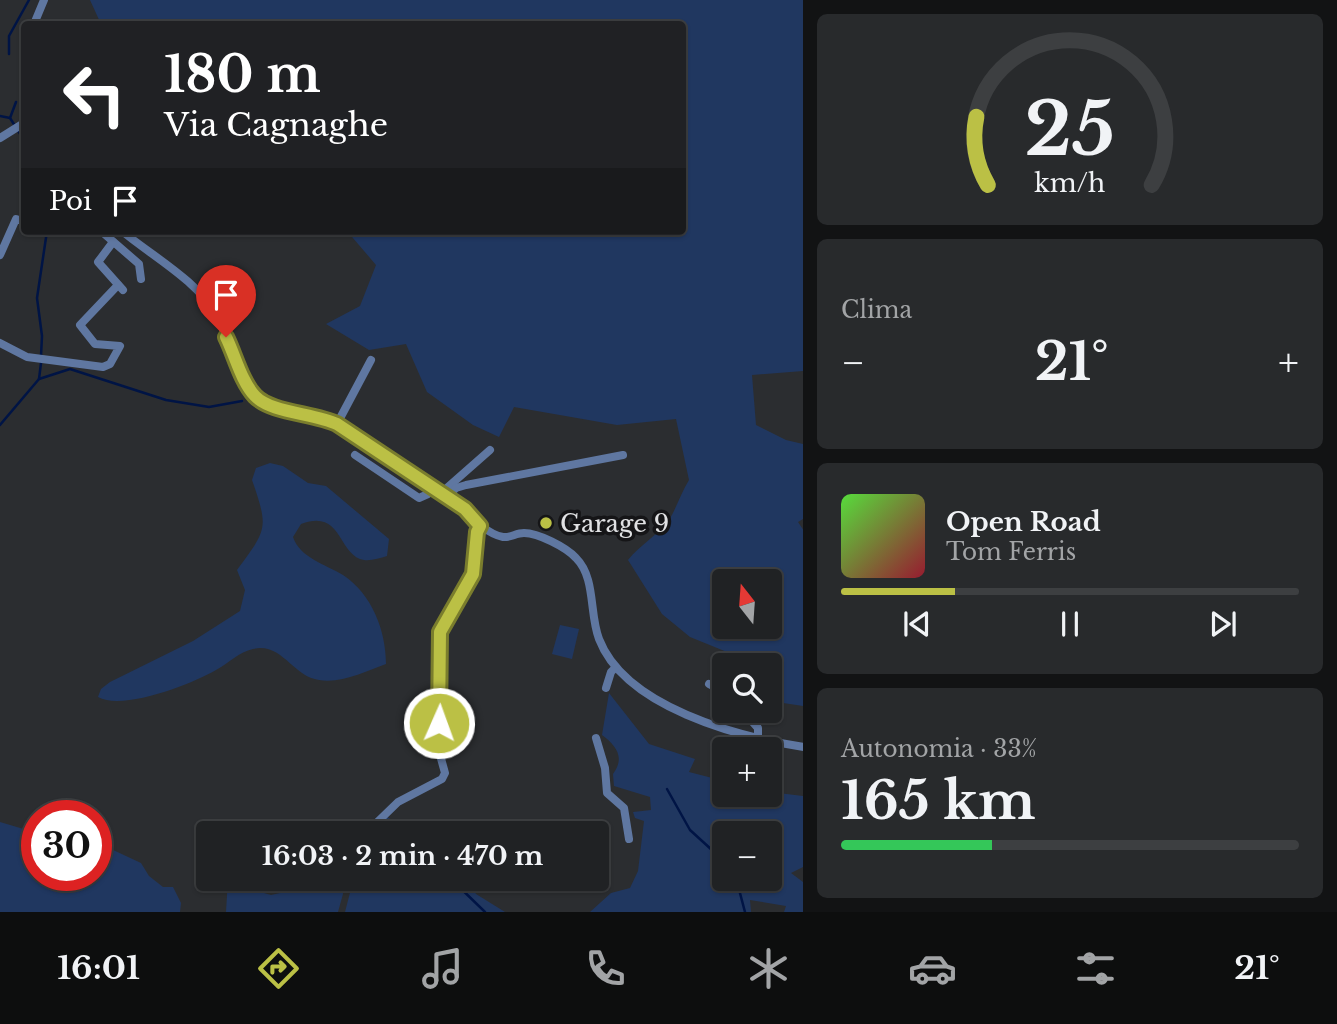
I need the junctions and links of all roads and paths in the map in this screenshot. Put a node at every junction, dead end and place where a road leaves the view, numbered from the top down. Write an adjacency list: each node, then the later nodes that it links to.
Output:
1 (44, 0): 2 (street)
2 (35, 21)
3 (21, 124): 4 (street)
4 (3, 135)
5 (21, 221): 9 (street)
6 (105, 235): 8 (street)
7 (127, 235): 13 (street)
8 (113, 243): 10 (street); 11 (street)
9 (0, 256)
10 (141, 279)
11 (0, 343)
12 (371, 360): 13 (street)
13 (337, 424): 17 (street)
14 (490, 450): 18 (street)
15 (355, 455): 17 (street)
16 (623, 455): 18 (street)
17 (431, 488): 18 (street)
18 (443, 496): 19 (street)
19 (480, 526): 20 (street); 28 (street)
20 (617, 667): 23 (street); 24 (street)
21 (709, 684): 22 (street)
22 (712, 686)
23 (606, 688)
24 (751, 737)
25 (596, 738): 29 (street)
26 (782, 743): 27 (street)
27 (803, 747)
28 (378, 821)
29 (629, 839)

